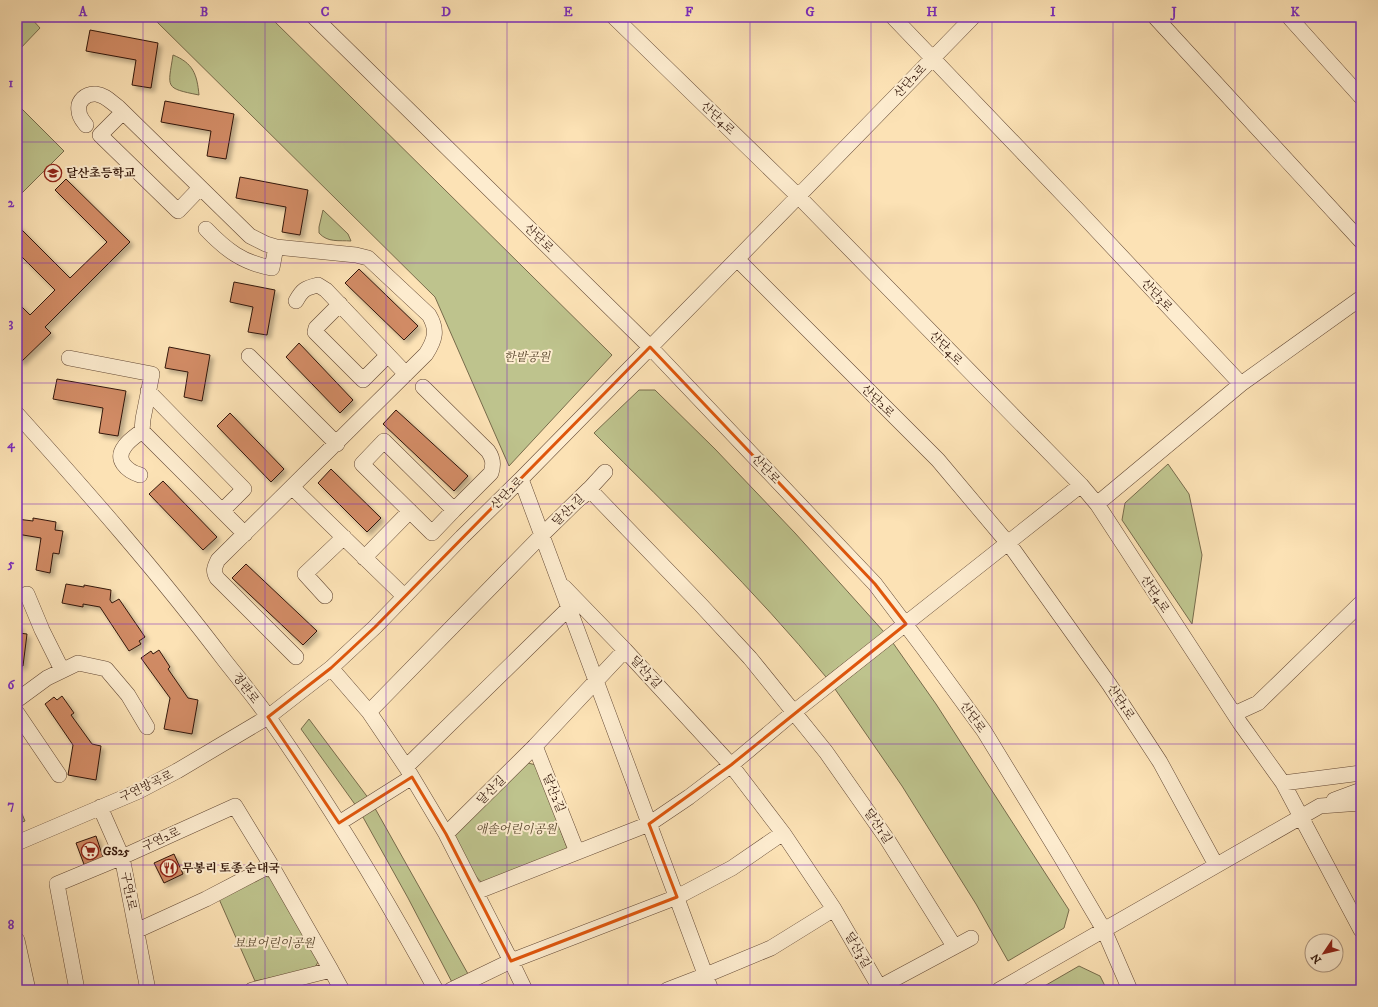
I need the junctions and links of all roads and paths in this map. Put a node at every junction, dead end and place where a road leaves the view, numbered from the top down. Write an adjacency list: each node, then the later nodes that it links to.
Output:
1 (314, 17): 21 (street, 산단로)
2 (614, 17): 12 (street, 산단4로)
3 (893, 17): 7 (street, 산단2로)
4 (973, 17): 7 (street, 산단2로)
5 (1155, 17): 15 (street)
6 (1289, 17): 8 (street)
7 (933, 58): 12 (street, 산단2로); 13 (street, 산단2로)
8 (1361, 97)
9 (123, 112): 10 (street); 11 (street); 11 (street)
10 (86, 126)
11 (200, 188): 16 (street)
12 (798, 196): 17 (street, 산단2로); 35 (street, 산단4로)
13 (1074, 206): 26 (street, 산단3로)
14 (206, 229): 16 (street)
15 (1361, 241)
16 (276, 247): 25 (street)
17 (737, 259): 21 (street, 산단2로); 45 (street, 산단2로)
18 (1361, 298): 26 (street)
19 (296, 301): 20 (street)
20 (340, 304): 22 (street); 22 (street)
21 (650, 347): 34 (street, 산단2로); 53 (street, 산단로)
22 (388, 355): 25 (street)
23 (249, 356): 31 (street)
24 (69, 358): 28 (street)
25 (406, 374): 31 (street)
26 (1241, 384): 38 (street)
27 (423, 386): 39 (street)
28 (148, 391): 30 (street); 40 (street)
29 (17, 414): 64 (street, 정관로)
30 (142, 430): 33 (street); 40 (street)
31 (337, 444): 36 (street)
32 (605, 472): 37 (street)
33 (140, 475)
34 (521, 479): 43 (street); 50 (street, 산단2로)
35 (1081, 485): 38 (street, 산단4로); 53 (street)
36 (293, 488): 42 (street); 44 (street)
37 (580, 499): 43 (street, 달산1길); 61 (street, 달산1길)
38 (1097, 504): 63 (street, 산단4로)
39 (454, 510): 41 (street); 41 (street)
40 (222, 511): 42 (street)
41 (410, 511): 46 (street)
42 (245, 534): 55 (street)
43 (542, 535): 47 (street); 60 (street, 달산1길)
44 (344, 537): 46 (street); 49 (street)
45 (1012, 548): 85 (street, 산단1로)
46 (364, 558): 50 (street)
47 (559, 581): 52 (street); 54 (street, 달산3길)
48 (27, 594): 57 (street)
49 (325, 596)
50 (404, 596): 56 (street, 산단2로)
51 (1361, 603): 63 (street)
52 (569, 608): 58 (street); 68 (street)
53 (906, 624): 61 (street); 89 (street, 산단로)
54 (625, 650): 58 (street); 67 (street, 달산3길)
55 (296, 657)
56 (331, 668): 60 (street); 64 (street, 산단2로)
57 (62, 670): 59 (street); 65 (street)
58 (596, 680): 66 (street); 78 (street)
59 (17, 700)
60 (369, 712): 68 (street)
61 (794, 712): 67 (street); 94 (street, 달산1길)
62 (17, 713): 70 (street)
63 (1234, 714): 71 (street, 산단4로)
64 (268, 717): 75 (street, 구연방곡로); 77 (street, 정관로)
65 (148, 727)
66 (535, 746): 80 (street, 달산길); 82 (street, 달산2길)
67 (731, 765): 78 (street); 79 (street, 달산3길)
68 (409, 772): 77 (street); 80 (street)
69 (1361, 773): 71 (street)
70 (59, 775)
71 (1283, 783): 76 (street, 산단4로)
72 (1361, 790): 74 (street)
73 (1361, 803): 74 (street)
74 (1320, 806): 76 (street)
75 (100, 807): 81 (street, 구연방곡로); 83 (street, 구연1로)
76 (1301, 816): 85 (street); 90 (street)
77 (339, 823): 104 (street, 정관로)
78 (649, 824): 82 (street); 87 (street)
79 (783, 833): 87 (street); 88 (street, 달산3길)
80 (446, 834): 86 (street)
81 (17, 843)
82 (577, 852): 86 (street)
83 (122, 857): 84 (street, 구연2로); 91 (street, 구연1로); 100 (street, 구연2로)
84 (271, 865): 91 (street); 96 (street, 구연2로)
85 (1216, 865): 89 (street)
86 (476, 892): 95 (street)
87 (677, 897): 95 (street); 97 (street)
88 (834, 909): 97 (street); 98 (street, 달산3길)
89 (1104, 930): 109 (street); 110 (street, 산단로)
90 (1361, 930)
91 (136, 931): 101 (street, 구연1로)
92 (971, 938): 94 (street)
93 (17, 940): 99 (street)
94 (954, 946): 98 (street)
95 (511, 961): 105 (street); 106 (street)
96 (331, 970): 102 (street); 103 (street, 구연2로)
97 (706, 976): 107 (street); 108 (street)
98 (878, 989)
99 (28, 990)
100 (77, 990)
101 (148, 990)
102 (252, 990)
103 (342, 990)
104 (436, 990)
105 (451, 990)
106 (525, 990)
107 (667, 990)
108 (712, 990)
109 (999, 990)
110 (1130, 990)

